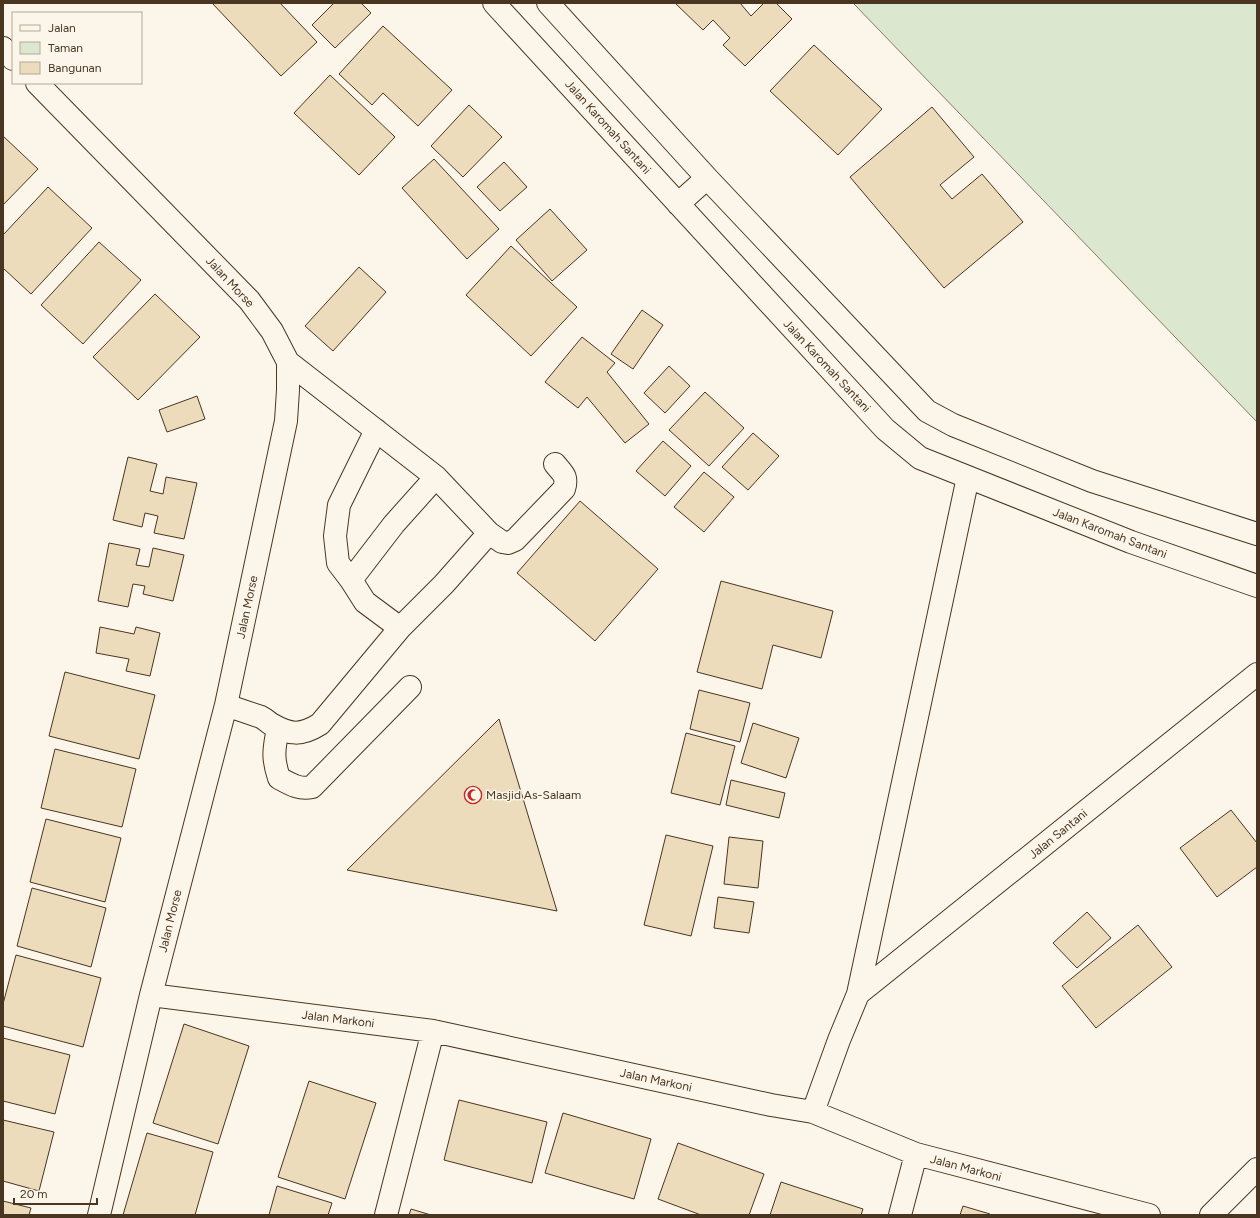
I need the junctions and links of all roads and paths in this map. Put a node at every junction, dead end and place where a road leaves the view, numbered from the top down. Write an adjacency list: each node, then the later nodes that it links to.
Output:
1 (494, 3): 7 (street, Jalan Karomah Santani)
2 (548, 3): 6 (street)
3 (3, 48): 4 (street)
4 (12, 58)
5 (38, 84): 8 (street, Jalan Morse)
6 (707, 178): 7 (street); 14 (street)
7 (678, 204): 12 (street, Jalan Karomah Santani)
8 (288, 362): 9 (street); 20 (street, Jalan Morse)
9 (376, 430): 11 (street); 15 (street)
10 (555, 464): 13 (street)
11 (436, 477): 13 (street); 15 (street)
12 (968, 477): 16 (street, Jalan Karomah Santani); 22 (street)
13 (489, 533): 17 (street)
14 (1257, 534)
15 (351, 580): 17 (street)
16 (1257, 586)
17 (400, 628): 21 (street)
18 (1257, 674): 22 (street, Jalan Santani)
19 (410, 687): 21 (street)
20 (226, 705): 21 (street); 23 (street, Jalan Morse)
21 (278, 728)
22 (858, 994): 25 (street)
23 (151, 995): 24 (street, Jalan Markoni); 28 (street, Jalan Morse)
24 (433, 1031): 25 (street, Jalan Markoni); 29 (street)
25 (813, 1112): 26 (street, Jalan Markoni)
26 (916, 1154): 30 (street); 31 (street, Jalan Markoni)
27 (1257, 1169): 32 (street)
28 (99, 1215)
29 (386, 1215)
30 (900, 1215)
31 (1149, 1215)
32 (1211, 1215)

